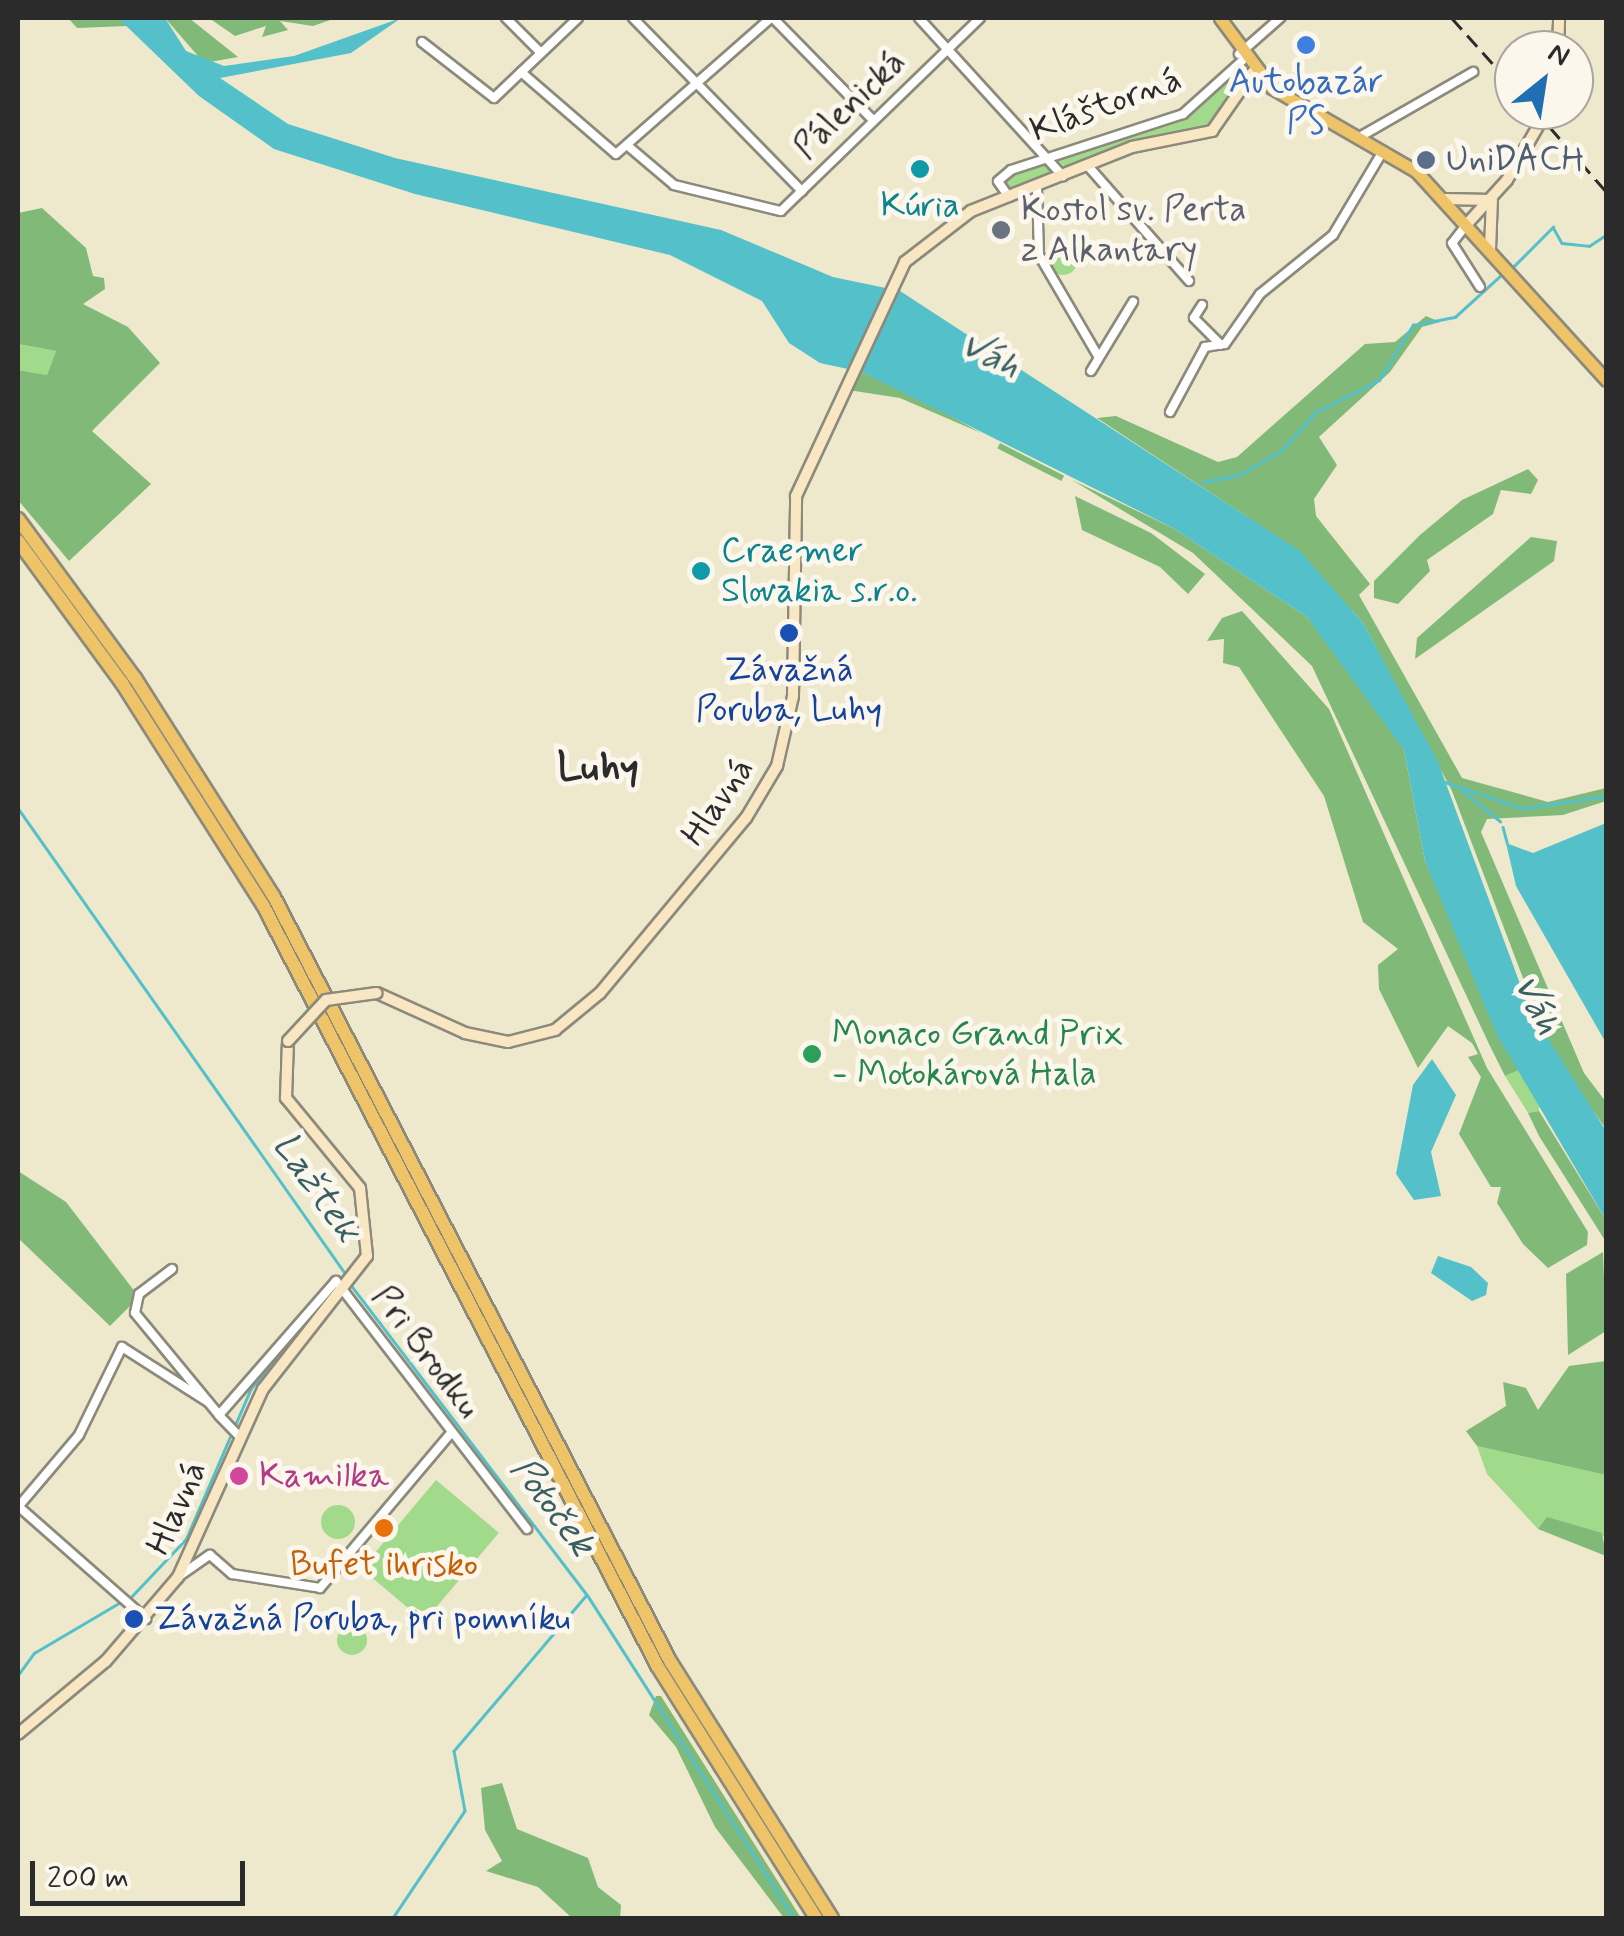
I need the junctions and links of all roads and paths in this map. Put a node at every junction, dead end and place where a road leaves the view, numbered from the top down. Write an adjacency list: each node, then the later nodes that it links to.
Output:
1 (506, 18): 11 (street)
2 (578, 18): 11 (street)
3 (633, 18): 16 (street)
4 (772, 18): 16 (street); 17 (street)
5 (919, 18): 10 (street)
6 (980, 18): 10 (street, Pálenická)
7 (1220, 18): 12 (main road)
8 (1280, 18): 12 (street, Kláštorná)
9 (422, 42): 13 (street)
10 (948, 48): 17 (street, Pálenická); 22 (street)
11 (541, 53): 13 (street)
12 (1241, 56): 14 (main road); 22 (street, Kláštorná)
13 (522, 72): 20 (street)
14 (1253, 72): 19 (main road); 23 (street, Kláštorná)
15 (1473, 72): 19 (street)
16 (697, 83): 20 (street); 26 (street)
17 (873, 120): 26 (street, Pálenická)
18 (1535, 130): 29 (street)
19 (1362, 135): 21 (main road)
20 (628, 146): 26 (street)
21 (1385, 147): 28 (main road); 37 (street)
22 (1049, 155): 24 (street); 27 (street, Kláštorná)
23 (1088, 166): 24 (street, Kláštorná); 33 (street)
24 (1063, 176): 25 (street, Kláštorná)
25 (1038, 187): 27 (street, Kláštorná); 38 (street)
26 (802, 191)
27 (1009, 197): 32 (street, Kláštorná)
28 (1444, 199): 29 (street); 30 (main road)
29 (1492, 200): 30 (street); 31 (street)
30 (1467, 224): 31 (main road); 34 (street)
31 (1490, 249): 40 (main road)
32 (894, 280): 45 (street, Hlavná, bridge)
33 (1190, 281)
34 (1480, 288)
35 (1133, 302): 38 (street)
36 (1202, 305): 37 (street)
37 (1221, 344): 41 (street)
38 (1098, 356): 39 (street)
39 (1091, 371)
40 (1606, 380)
41 (1170, 412)
42 (18, 519): 56 (highway)
43 (18, 541): 55 (highway)
44 (172, 1269): 46 (street)
45 (345, 1286): 47 (street, Pri Brodku); 48 (street, Pri Brodku); 49 (street, Hlavná)
46 (208, 1402): 47 (street); 50 (street)
47 (219, 1415): 49 (street)
48 (452, 1432): 51 (street, Pri Brodku); 52 (street)
49 (233, 1434): 52 (street, Hlavná)
50 (18, 1507): 53 (street)
51 (527, 1530)
52 (178, 1576): 53 (street, Hlavná)
53 (146, 1620): 54 (street, Hlavná)
54 (18, 1734)
55 (816, 1918)
56 (832, 1918)

